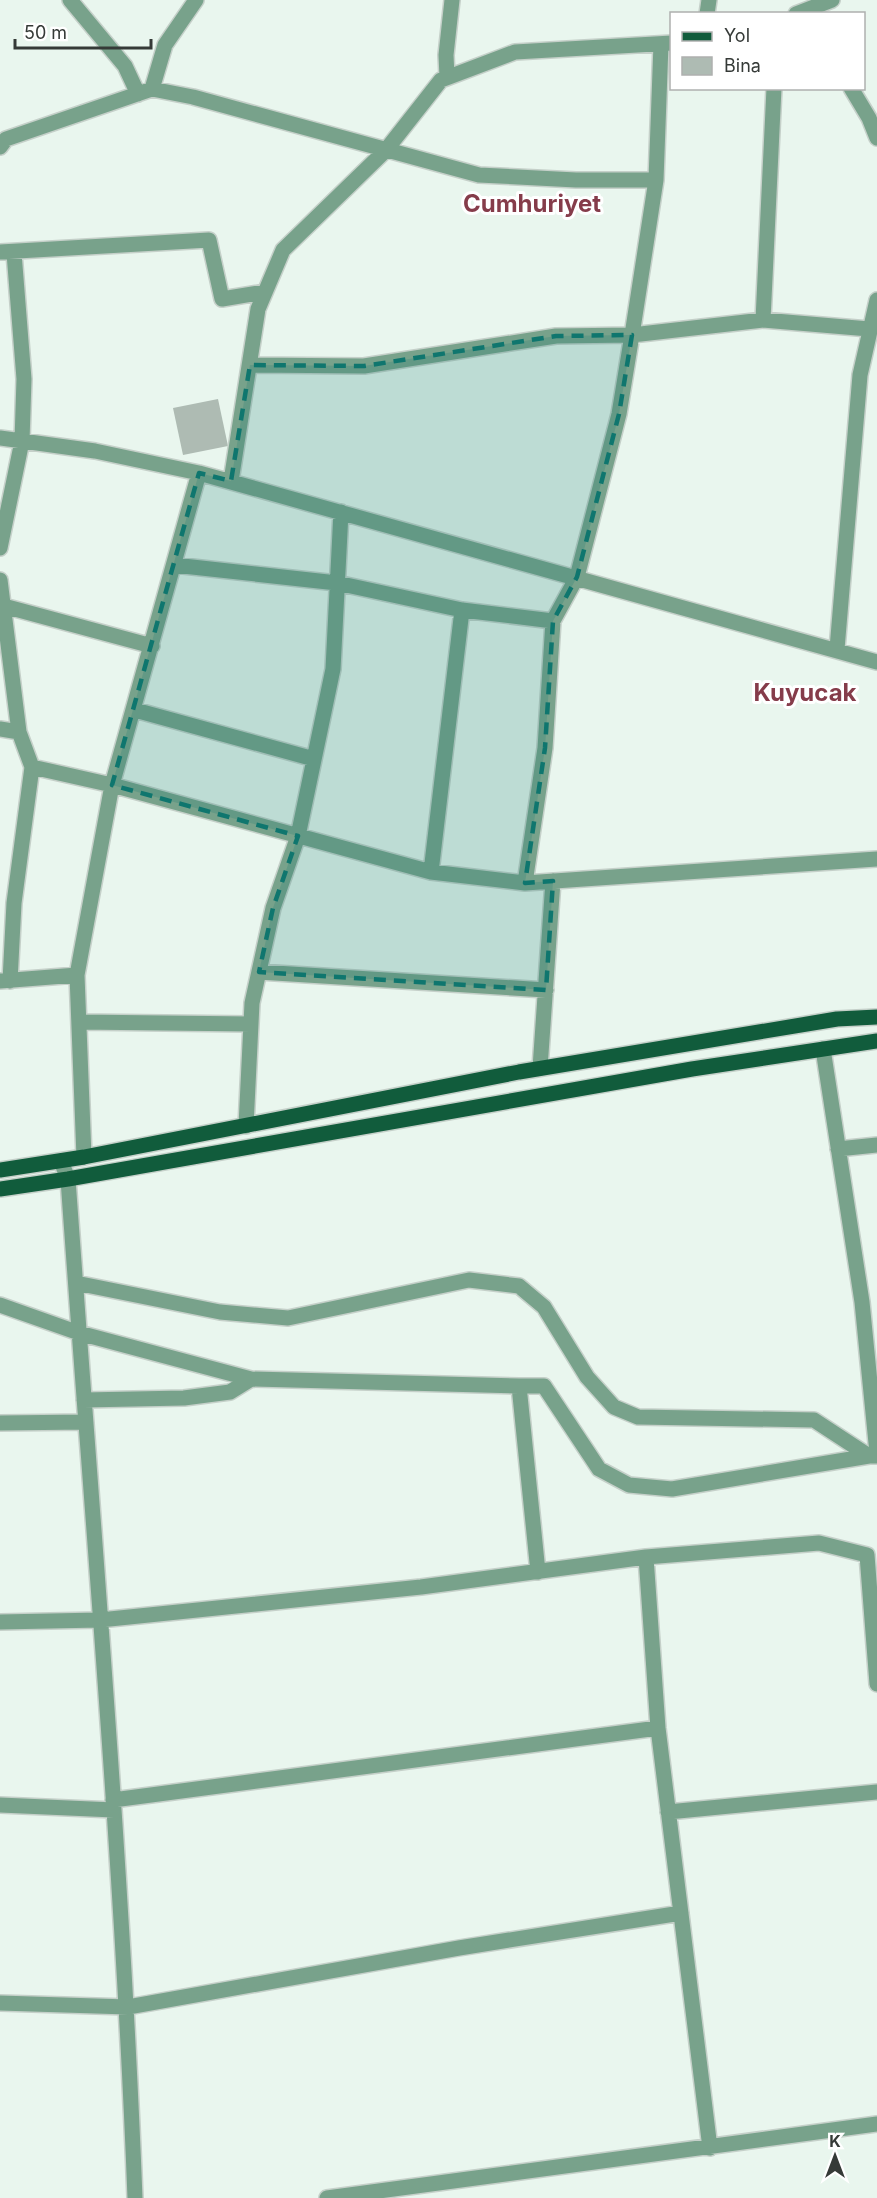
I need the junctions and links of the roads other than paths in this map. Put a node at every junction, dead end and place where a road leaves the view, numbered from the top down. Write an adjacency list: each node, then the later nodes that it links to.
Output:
1 (70, 0): 10 (street)
2 (196, 0): 10 (street)
3 (452, 0): 7 (street)
4 (832, 0): 5 (street)
5 (806, 12)
6 (666, 43): 7 (street); 14 (street)
7 (447, 77): 13 (street)
8 (774, 90): 18 (street)
9 (852, 90): 11 (street)
10 (145, 92): 12 (street); 13 (street)
11 (877, 138)
12 (0, 147)
13 (386, 150): 14 (street); 16 (street)
14 (656, 180): 20 (street)
15 (7, 252): 16 (street); 23 (street)
16 (265, 292): 21 (street)
17 (877, 300): 19 (street)
18 (763, 320): 19 (street); 20 (street)
19 (869, 329): 36 (street)
20 (632, 335): 21 (street); 29 (street)
21 (250, 365): 25 (street)
22 (0, 438): 23 (street)
23 (22, 441): 24 (street); 27 (street)
24 (199, 473): 25 (street); 28 (street)
25 (231, 481): 26 (street)
26 (340, 512): 29 (street); 31 (street)
27 (0, 548)
28 (174, 566): 31 (street); 35 (street)
29 (577, 577): 34 (street); 36 (street)
30 (0, 579): 32 (street)
31 (337, 583): 33 (street); 41 (street)
32 (2, 605): 35 (street); 40 (street)
33 (462, 610): 34 (street); 46 (street)
34 (553, 621): 48 (street)
35 (152, 646): 38 (street)
36 (837, 649): 37 (street)
37 (877, 662)
38 (135, 710): 41 (street); 43 (street)
39 (0, 729): 40 (street)
40 (19, 732): 42 (street)
41 (314, 759): 44 (street)
42 (32, 767): 43 (street); 49 (street)
43 (112, 785): 44 (street); 51 (street)
44 (298, 836): 46 (street); 50 (street)
45 (877, 859): 47 (street)
46 (431, 872): 48 (street)
47 (553, 881): 48 (street); 53 (street)
48 (525, 884)
49 (7, 902): 52 (street)
50 (259, 972): 53 (street); 56 (street)
51 (77, 975): 52 (street); 55 (street)
52 (5, 981)
53 (546, 990): 59 (street)
54 (877, 1017): 59 (main road)
55 (79, 1022): 56 (street); 64 (street)
56 (251, 1024): 61 (street)
57 (877, 1041): 58 (main road)
58 (823, 1049): 60 (main road); 63 (street)
59 (540, 1068): 60 (main road); 61 (main road)
60 (545, 1095): 67 (main road)
61 (246, 1125): 64 (main road)
62 (877, 1145): 63 (street)
63 (838, 1149): 70 (street)
64 (84, 1157): 65 (main road)
65 (61, 1161): 66 (main road); 67 (street)
66 (0, 1170)
67 (68, 1179): 68 (main road); 69 (street)
68 (0, 1189)
69 (76, 1283): 72 (street); 78 (street)
70 (870, 1301): 78 (street)
71 (0, 1305): 72 (street)
72 (79, 1333): 73 (street); 75 (street)
73 (251, 1379): 74 (street); 75 (street)
74 (519, 1386): 78 (street); 80 (street)
75 (84, 1400): 76 (street)
76 (86, 1422): 77 (street); 82 (street)
77 (0, 1423)
78 (874, 1455)
79 (646, 1557): 80 (street); 81 (street); 85 (street)
80 (538, 1572): 82 (street)
81 (873, 1586): 84 (street)
82 (100, 1620): 83 (street); 88 (street)
83 (0, 1622)
84 (877, 1684)
85 (658, 1728): 88 (street); 89 (street)
86 (877, 1792): 89 (street)
87 (0, 1805): 88 (street)
88 (114, 1805): 92 (street)
89 (668, 1812): 90 (street)
90 (681, 1913): 92 (street); 94 (street)
91 (0, 2003): 92 (street)
92 (128, 2007): 95 (street)
93 (877, 2124): 94 (street)
94 (710, 2148): 96 (street)
95 (135, 2198)
96 (327, 2198)

